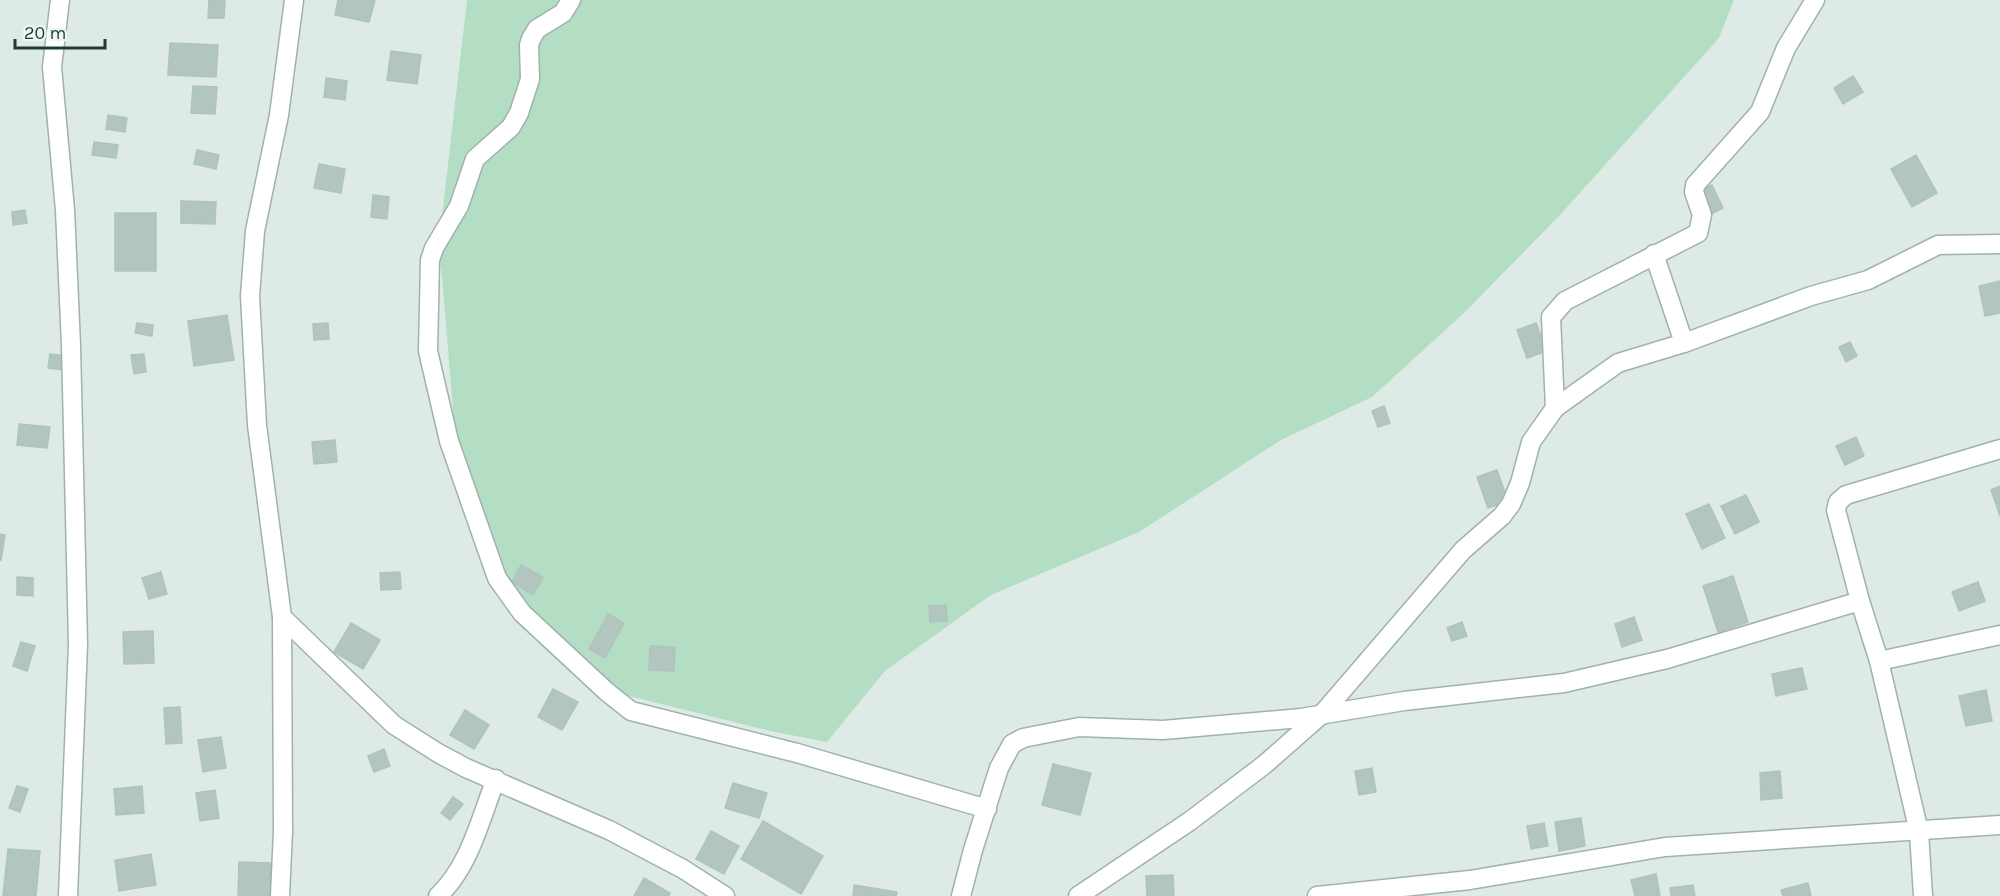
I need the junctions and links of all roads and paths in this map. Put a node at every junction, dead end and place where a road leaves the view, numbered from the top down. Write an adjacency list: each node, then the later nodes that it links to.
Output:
1 (60, 0): 19 (street)
2 (294, 0): 11 (street)
3 (572, 0): 16 (street)
4 (1815, 0): 6 (street)
5 (2000, 244): 7 (street)
6 (1654, 254): 7 (street); 8 (street)
7 (1684, 343): 8 (street)
8 (1555, 408): 14 (street)
9 (2000, 450): 10 (street)
10 (1860, 601): 13 (street); 14 (street)
11 (282, 617): 15 (street); 20 (street)
12 (2000, 635): 13 (street)
13 (1880, 661): 18 (street)
14 (1322, 714): 16 (street); 24 (street)
15 (496, 779): 21 (street); 22 (street)
16 (987, 809): 23 (street)
17 (2000, 825): 18 (street)
18 (1919, 832): 25 (street); 26 (street)
19 (68, 896)
20 (280, 896)
21 (438, 896)
22 (724, 896)
23 (961, 896)
24 (1078, 896)
25 (1317, 896)
26 (1923, 896)

